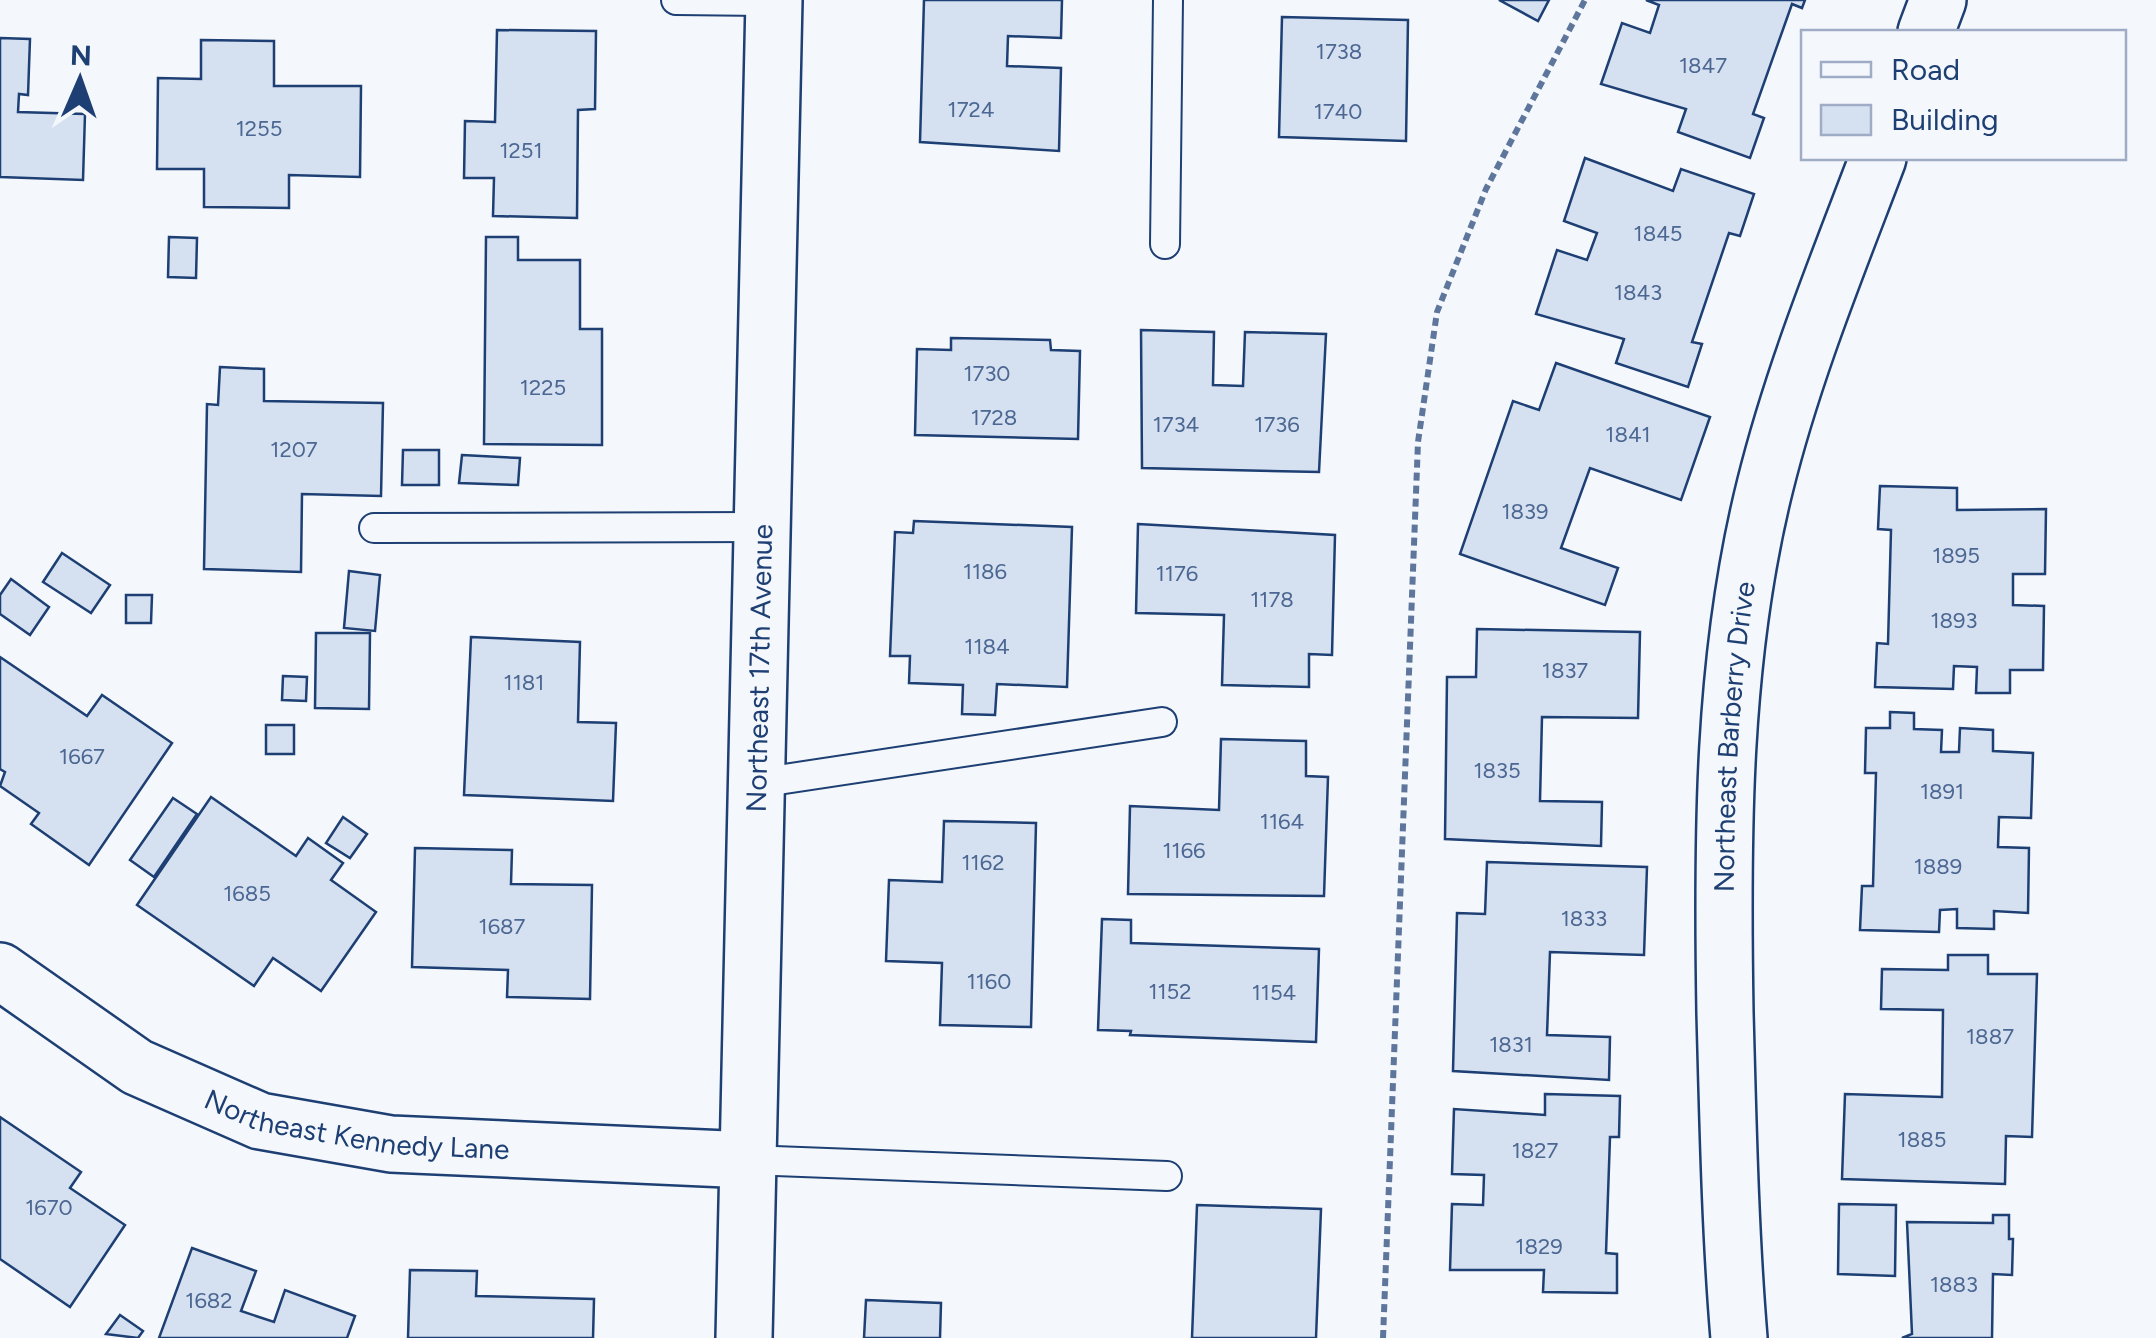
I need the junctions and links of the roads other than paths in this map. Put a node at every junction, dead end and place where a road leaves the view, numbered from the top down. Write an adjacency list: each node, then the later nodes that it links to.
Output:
1 (676, 0): 4 (lane)
2 (1168, 0): 7 (lane)
3 (1938, 0): 5 (street)
4 (774, 1): 8 (street, Northeast 17th Avenue)
5 (1927, 30)
6 (1877, 160): 16 (street, Northeast Barberry Drive)
7 (1165, 244)
8 (762, 526): 9 (lane); 11 (street, Northeast 17th Avenue)
9 (374, 528)
10 (1162, 722): 11 (lane)
11 (758, 783): 13 (street, Northeast 17th Avenue)
12 (0, 971): 13 (street, Northeast Kennedy Lane)
13 (749, 1160): 14 (lane); 15 (street, Northeast 17th Avenue)
14 (1167, 1176)
15 (744, 1338)
16 (1740, 1338)

